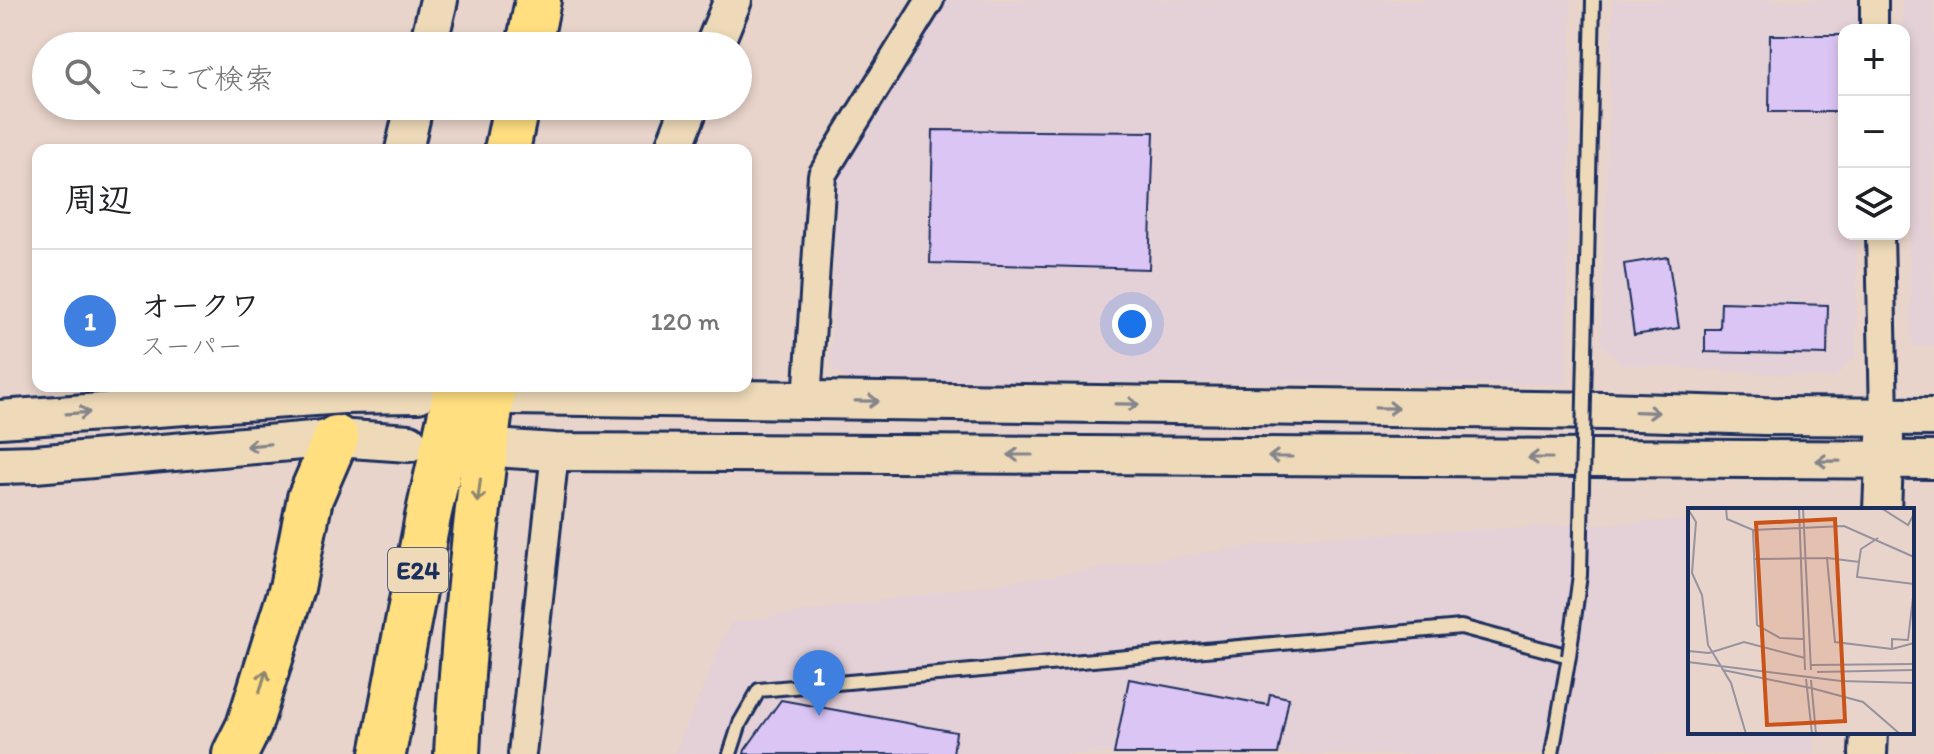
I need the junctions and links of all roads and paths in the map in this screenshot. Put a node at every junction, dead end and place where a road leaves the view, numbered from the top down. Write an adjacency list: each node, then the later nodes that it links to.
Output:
1 (439, 0): 9 (street)
2 (538, 0): 10 (highway)
3 (558, 0): 11 (highway)
4 (733, 0): 12 (street)
5 (930, 0): 27 (street)
6 (1593, 0): 39 (lane, bridge)
7 (1874, 0): 8 (street)
8 (1874, 24)
9 (431, 32)
10 (532, 32)
11 (555, 32)
12 (720, 32)
13 (411, 120): 17 (street)
14 (513, 120): 18 (highway)
15 (538, 120): 19 (highway)
16 (685, 120): 20 (street)
17 (405, 144)
18 (508, 144)
19 (534, 144)
20 (675, 144)
21 (1880, 240): 28 (street)
22 (332, 392): 30 (street, one-way to 22)
23 (344, 392): 31 (street)
24 (437, 392): 43 (highway, E24)
25 (501, 392): 44 (highway, one-way to 44)
26 (619, 392): 27 (street)
27 (807, 400): 28 (street, one-way to 28)
28 (1884, 416): 29 (street); 36 (street)
29 (1934, 417)
30 (0, 419)
31 (336, 438): 32 (street); 37 (street, one-way to 37); 41 (highway, one-way to 31); 42 (highway)
32 (409, 443)
33 (509, 449): 34 (street)
34 (555, 452): 36 (street, one-way to 34); 45 (street)
35 (1934, 460): 36 (street)
36 (1885, 461): 38 (street)
37 (0, 465)
38 (1882, 508)
39 (1569, 656): 46 (lane); 47 (lane)
40 (1869, 734): 48 (street)
41 (235, 754)
42 (266, 754)
43 (383, 754)
44 (457, 754)
45 (522, 754)
46 (730, 754)
47 (1552, 754)
48 (1868, 754)

